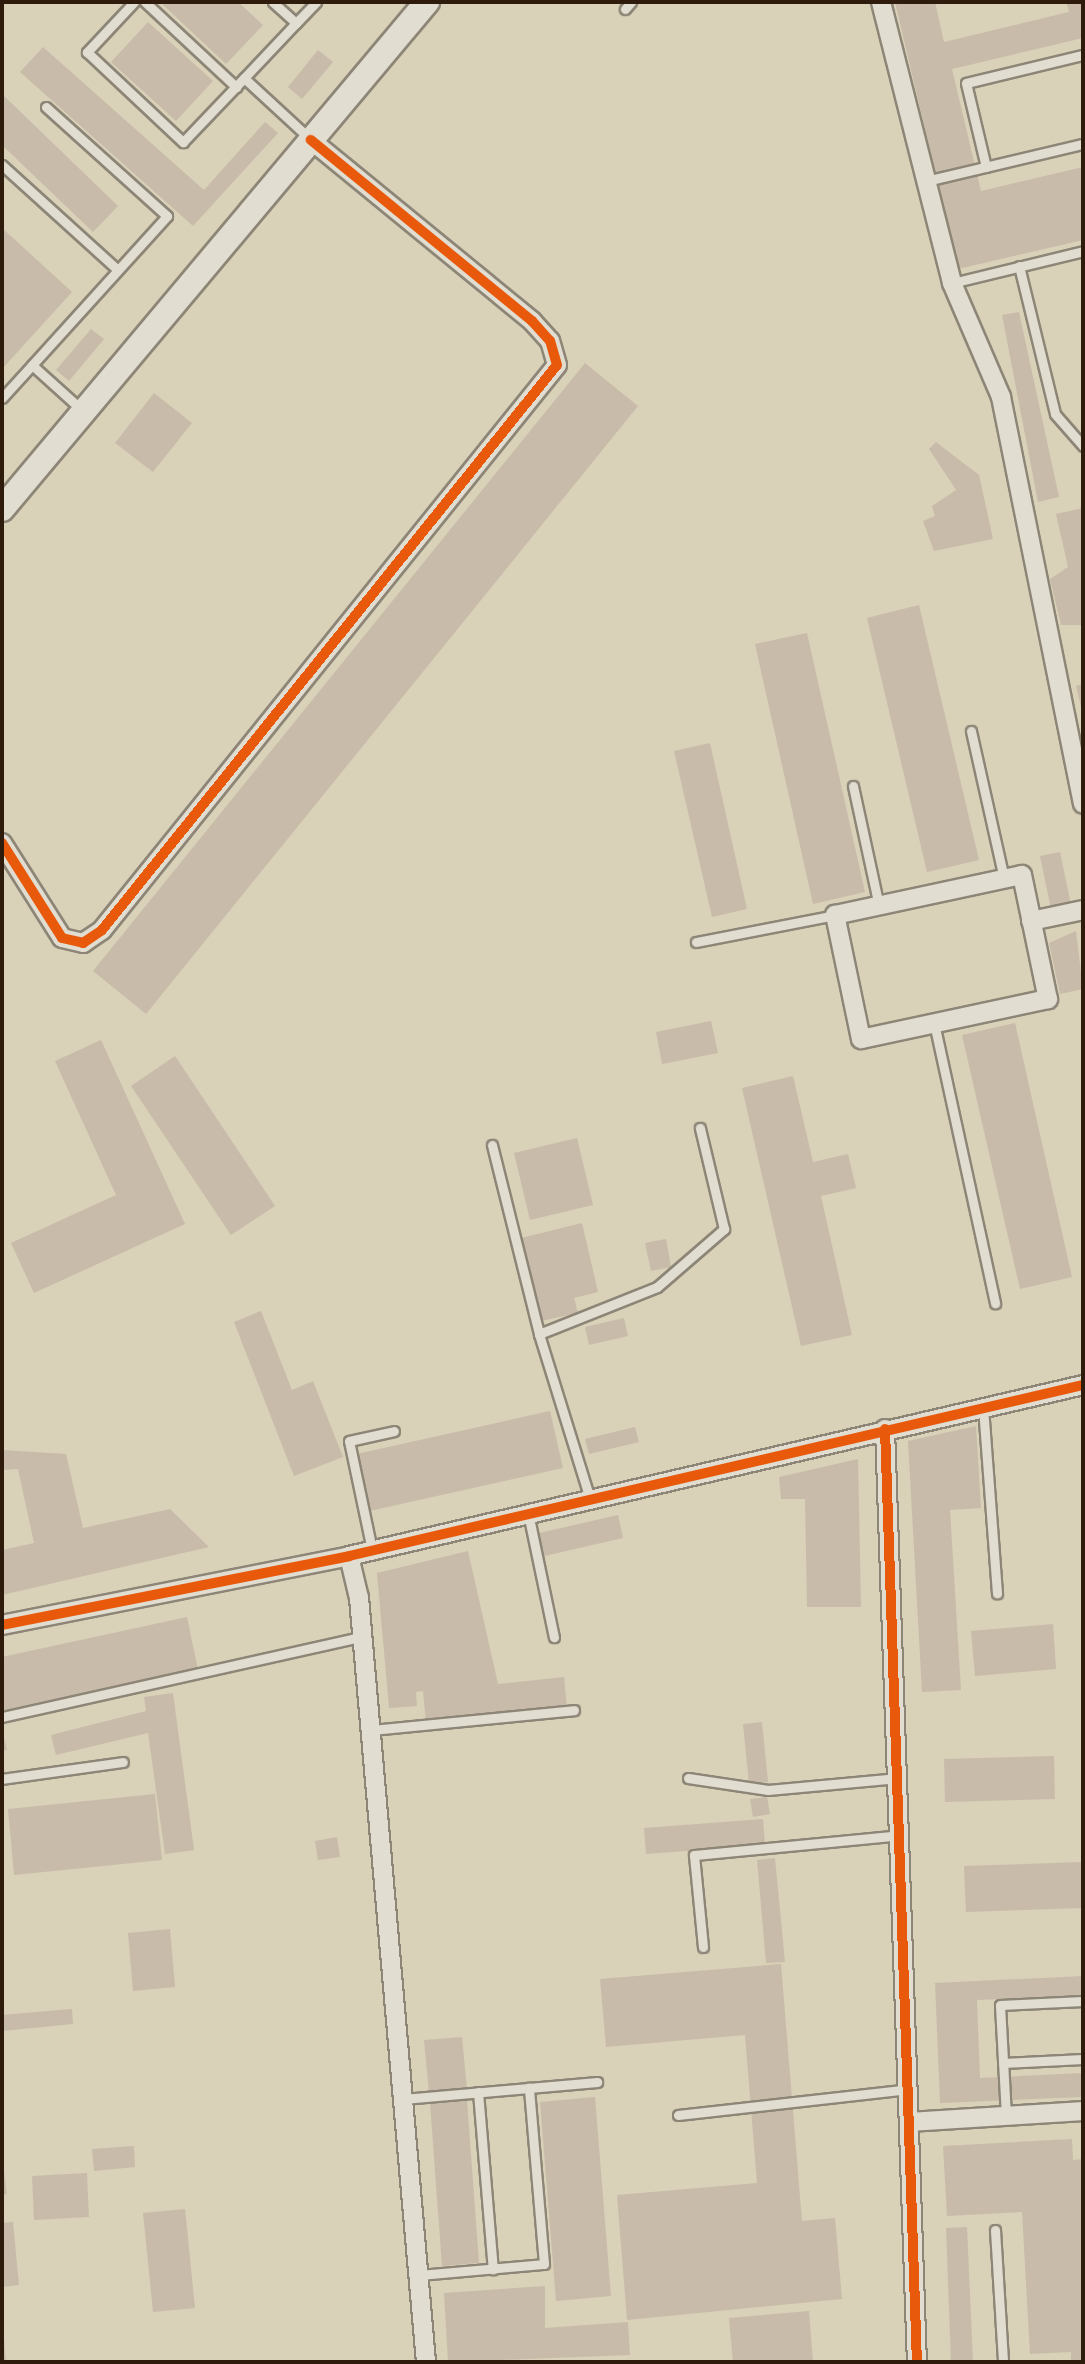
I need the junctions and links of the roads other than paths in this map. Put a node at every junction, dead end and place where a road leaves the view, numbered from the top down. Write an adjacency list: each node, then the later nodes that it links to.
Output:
1 (134, 2): 10 (lane)
2 (145, 2): 10 (lane)
3 (273, 2): 7 (lane)
4 (316, 2): 7 (lane)
5 (427, 2): 12 (street)
6 (881, 2): 16 (street)
7 (296, 23): 9 (lane)
8 (1083, 55): 15 (lane)
9 (244, 78): 10 (lane); 12 (lane)
10 (236, 87)
11 (46, 107): 19 (lane)
12 (311, 140): 23 (street); 29 (street)
13 (1083, 144): 15 (lane)
14 (2, 165): 19 (lane)
15 (986, 167): 16 (lane)
16 (926, 181): 20 (street)
17 (1083, 251): 18 (lane)
18 (1019, 266): 20 (lane); 24 (lane)
19 (118, 270): 21 (lane)
20 (952, 283): 28 (street)
21 (32, 365): 22 (lane); 23 (lane)
22 (2, 398)
23 (83, 411): 25 (street)
24 (1083, 446)
25 (2, 509)
26 (971, 731): 30 (lane)
27 (853, 786): 31 (lane)
28 (1083, 804)
29 (2, 843)
30 (1004, 879): 31 (street); 34 (street)
31 (879, 906): 33 (street)
32 (1083, 910): 34 (street)
33 (835, 915): 35 (lane); 36 (street)
34 (1031, 921): 36 (street)
35 (696, 942)
36 (934, 1023): 39 (lane)
37 (700, 1128): 40 (lane)
38 (492, 1145): 40 (lane)
39 (995, 1303)
40 (539, 1334): 45 (lane)
41 (1083, 1385): 42 (street)
42 (983, 1407): 43 (street); 49 (lane)
43 (885, 1429): 45 (street); 58 (street)
44 (394, 1431): 47 (lane)
45 (590, 1499): 46 (street)
46 (528, 1513): 47 (street); 52 (lane)
47 (372, 1550): 48 (street)
48 (349, 1556): 50 (street); 51 (street)
49 (997, 1593)
50 (2, 1625)
51 (363, 1636): 54 (lane); 55 (street)
52 (554, 1637)
53 (575, 1710): 55 (lane)
54 (2, 1717)
55 (371, 1730): 69 (street)
56 (123, 1762): 59 (lane)
57 (688, 1778): 58 (lane)
58 (898, 1778): 60 (street)
59 (2, 1779)
60 (900, 1835): 61 (lane); 67 (street)
61 (703, 1947)
62 (1083, 2001): 64 (lane)
63 (1083, 2059): 64 (lane)
64 (1003, 2063): 72 (lane)
65 (597, 2082): 66 (lane)
66 (529, 2088): 68 (lane); 75 (lane)
67 (909, 2090): 71 (lane); 73 (street)
68 (478, 2092): 69 (lane); 75 (lane)
69 (403, 2099): 76 (street)
70 (1083, 2111): 72 (street)
71 (678, 2115)
72 (1006, 2116): 73 (street)
73 (910, 2122): 78 (street)
74 (995, 2230): 79 (lane)
75 (493, 2269): 76 (lane)
76 (418, 2275): 77 (street)
77 (426, 2362)
78 (916, 2362)
79 (1003, 2362)

